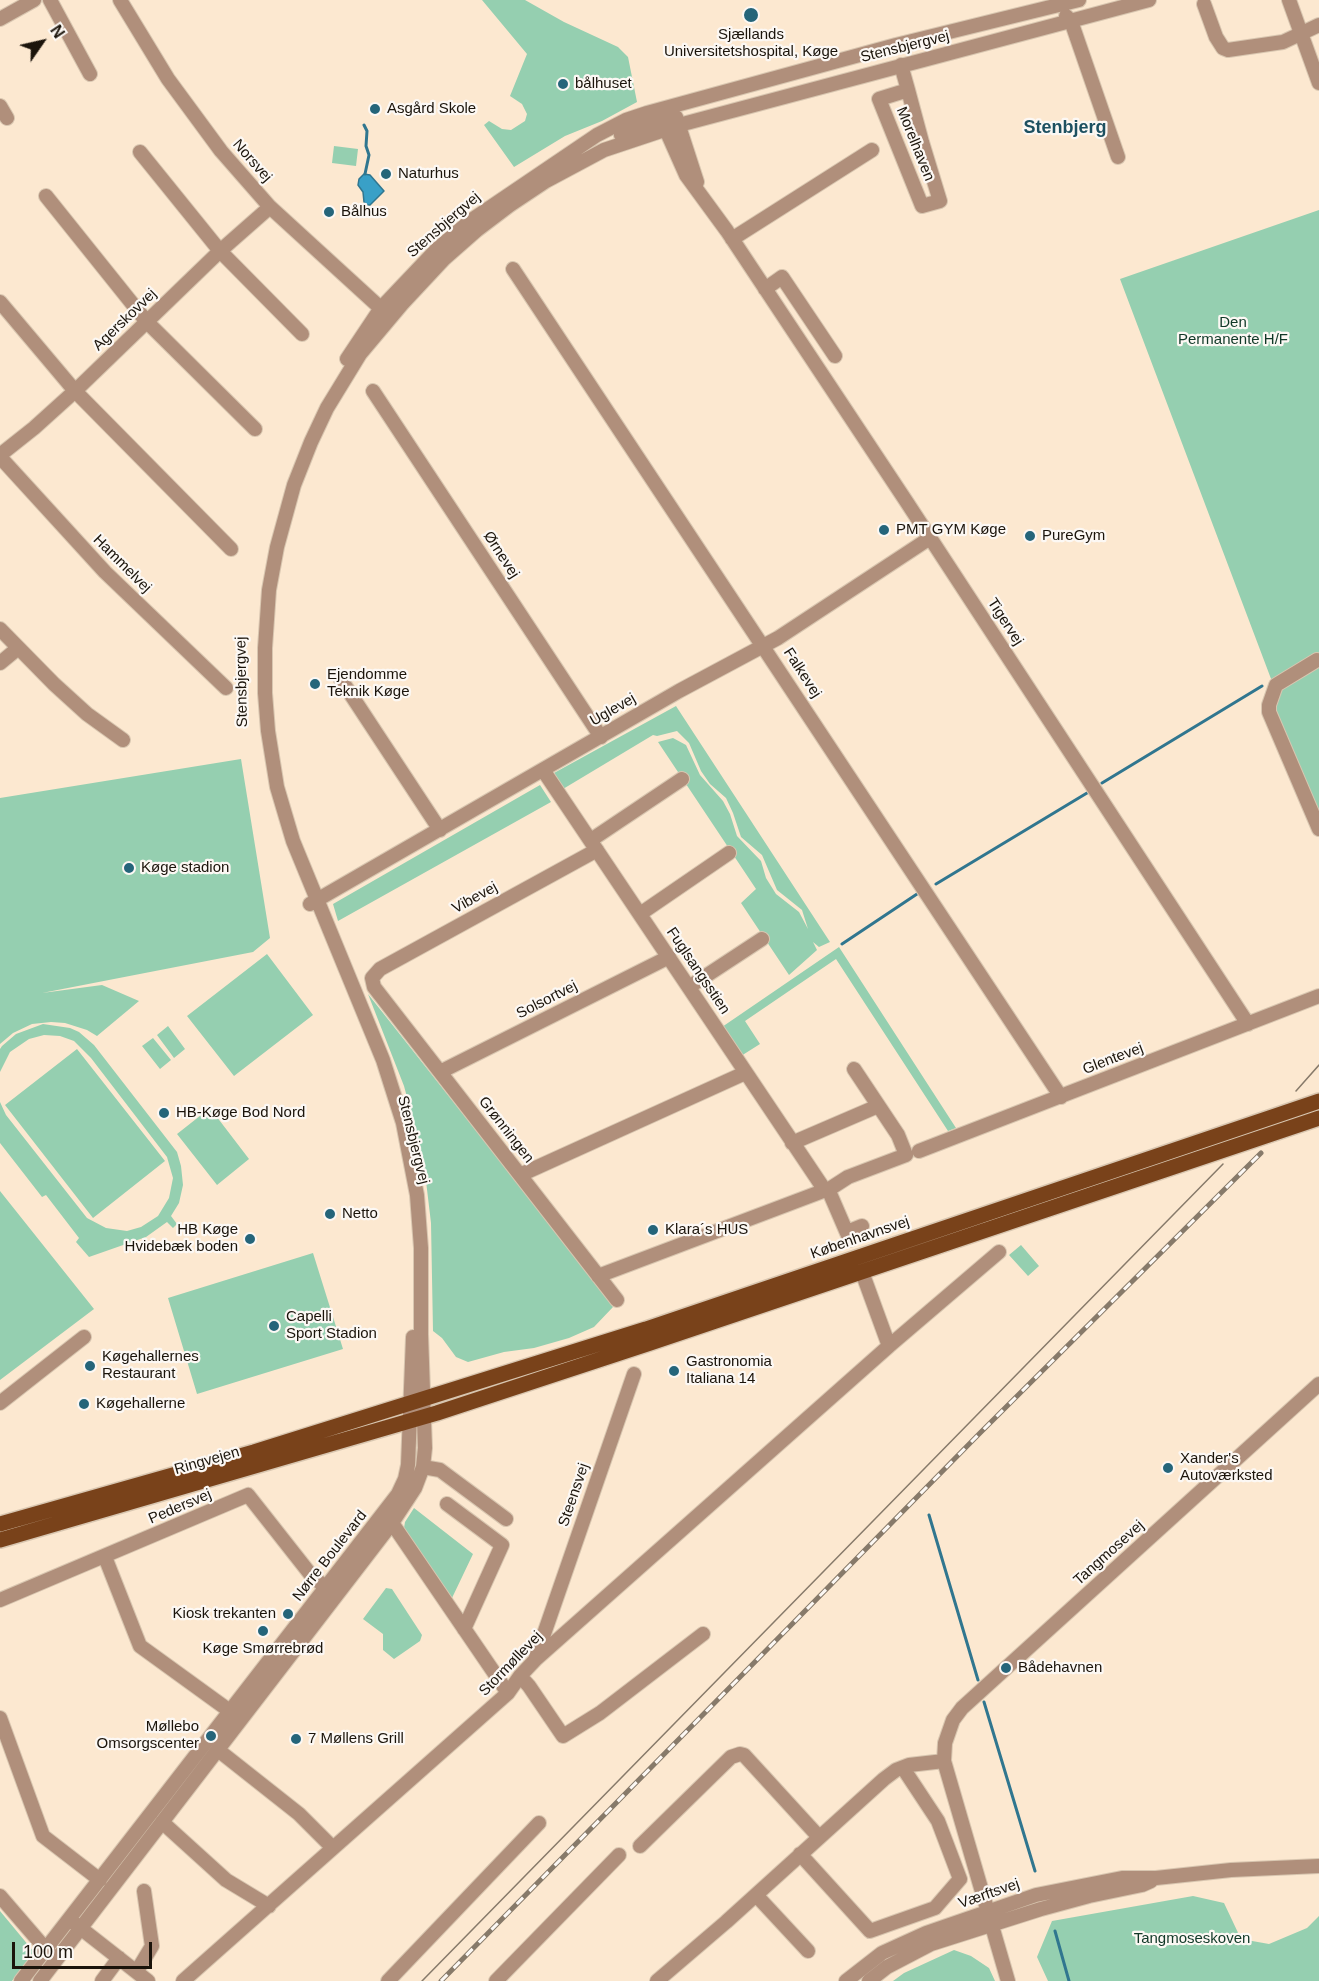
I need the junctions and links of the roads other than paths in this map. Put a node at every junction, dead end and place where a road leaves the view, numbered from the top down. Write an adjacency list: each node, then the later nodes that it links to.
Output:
1 (34, 0): 9 (street)
2 (50, 0): 14 (street)
3 (120, 0): 24 (street, Norsvej)
4 (1149, 0): 10 (street, Stensbjergvej)
5 (1289, 0): 12 (street)
6 (1077, 1): 8 (street, Stensbjergvej); 10 (street, Stensbjergvej)
7 (1204, 4): 12 (street)
8 (1057, 6): 10 (street); 17 (street, Stensbjergvej)
9 (0, 19)
10 (1071, 21): 13 (street, Stensbjergvej); 21 (street)
11 (1319, 25): 12 (street)
12 (1302, 33): 15 (street)
13 (901, 65): 16 (street, Morelhaven); 17 (street, Stensbjergvej)
14 (90, 74)
15 (1319, 83)
16 (908, 90): 16 (street, Morelhaven)
17 (676, 116): 18 (street, Stensbjergvej); 18 (street, Stensbjergvej); 23 (street, Tigervej)
18 (662, 120): 23 (street, Tigervej); 30 (street, Stensbjergvej); 30 (street, Stensbjergvej)
19 (872, 150): 25 (street)
20 (140, 152): 26 (street)
21 (1118, 157)
22 (46, 196): 31 (street)
23 (704, 198): 25 (street, Tigervej)
24 (270, 207): 26 (street, Agerskovvej); 30 (street, Norsvej)
25 (732, 239): 28 (street, Tigervej)
26 (220, 252): 31 (street, Agerskovvej); 32 (street)
27 (513, 269): 41 (street, Falkevej)
28 (765, 289): 33 (street); 38 (street, Tigervej)
29 (0, 302): 34 (street)
30 (386, 313): 55 (street, Stensbjergvej)
31 (147, 322): 34 (street, Agerskovvej); 36 (street)
32 (302, 334)
33 (835, 356)
34 (75, 391): 37 (street, Agerskovvej); 39 (street)
35 (373, 391): 47 (street, Ørnevej)
36 (255, 429)
37 (0, 456): 46 (street, Hammelvej)
38 (930, 538): 41 (street, Uglevej); 62 (street, Tigervej)
39 (231, 549)
40 (0, 629): 42 (street)
41 (764, 645): 47 (street, Uglevej); 66 (street, Falkevej)
42 (17, 649): 44 (street); 48 (street)
43 (1317, 660): 51 (street)
44 (0, 663)
45 (340, 678): 52 (street)
46 (226, 688)
47 (601, 737): 49 (street, Uglevej)
48 (123, 740)
49 (543, 770): 52 (street, Uglevej); 53 (street, Fuglsangsstien)
50 (682, 779): 53 (street, Vibevej)
51 (1319, 829)
52 (440, 830): 55 (street, Uglevej)
53 (594, 845): 56 (street, Fuglsangsstien); 59 (street, Vibevej)
54 (729, 853): 56 (street)
55 (313, 903): 83 (street, Stensbjergvej)
56 (640, 914): 58 (street, Fuglsangsstien)
57 (762, 939): 60 (street)
58 (669, 957): 60 (street, Fuglsangsstien); 64 (street, Solsortvej)
59 (372, 978): 64 (street, Grønningen)
60 (689, 987): 65 (street, Fuglsangsstien)
61 (1319, 996): 62 (street, Glentevej)
62 (1248, 1024): 66 (street, Glentevej)
63 (854, 1069): 68 (street)
64 (440, 1072): 72 (street, Grønningen)
65 (745, 1073): 70 (street, Fuglsangsstien); 72 (street)
66 (1061, 1097): 71 (street, Glentevej)
67 (1319, 1101): 83 (main road, Københavnsvej)
68 (878, 1106): 70 (street); 71 (street)
69 (1319, 1118): 76 (main road)
70 (792, 1143): 73 (street, Fuglsangsstien)
71 (912, 1153): 73 (street, Glentevej)
72 (520, 1175): 77 (street, Grønningen)
73 (826, 1189): 74 (street, Fuglsangsstien); 77 (street, Glentevej)
74 (862, 1226)
75 (999, 1252): 80 (street, Stormøllevej)
76 (862, 1272): 80 (street); 85 (main road)
77 (598, 1276): 78 (street, Grønningen)
78 (617, 1300)
79 (84, 1337): 84 (street)
80 (889, 1346): 97 (street, Stormøllevej)
81 (634, 1374): 94 (street, Steensvej)
82 (1319, 1384): 104 (street, Tangmosevej)
83 (417, 1401): 85 (street, Stensbjergvej); 90 (main road, Ringvejen)
84 (0, 1403)
85 (416, 1419): 86 (street, Nørre Boulevard); 88 (street, Nørre Boulevard); 90 (main road, Ringvejen)
86 (423, 1467): 88 (street, Nørre Boulevard); 89 (street)
87 (447, 1504): 95 (street)
88 (387, 1519): 92 (street, Nørre Boulevard); 95 (street)
89 (506, 1519)
90 (1, 1534)
91 (105, 1557): 92 (street, Pedersvej); 93 (street, Pedersvej); 101 (street)
92 (332, 1592): 101 (street, Nørre Boulevard)
93 (0, 1600)
94 (546, 1627): 97 (street); 98 (street, Steensvej)
95 (464, 1629): 100 (street)
96 (703, 1634): 99 (street)
97 (562, 1635): 98 (street, Stormøllevej)
98 (536, 1659): 99 (street, Stormøllevej)
99 (520, 1676): 100 (street, Stormøllevej)
100 (508, 1693): 110 (street, Stormøllevej)
101 (236, 1715): 103 (street, Nørre Boulevard); 114 (street, Nørre Boulevard)
102 (0, 1718): 114 (street)
103 (218, 1750): 106 (street, Nørre Boulevard); 110 (street)
104 (944, 1761): 105 (street); 119 (street, Tangmosevej)
105 (903, 1768): 108 (street); 111 (street)
106 (162, 1822): 118 (street); 121 (street, Nørre Boulevard)
107 (539, 1823): 131 (street)
108 (819, 1837): 109 (street); 111 (street)
109 (640, 1846)
110 (333, 1848): 118 (street, Stormøllevej)
111 (800, 1854): 116 (street)
112 (619, 1855): 132 (street)
113 (1319, 1866): 119 (street, Værftsvej)
114 (100, 1880): 120 (street, Nørre Boulevard)
115 (144, 1891): 125 (street)
116 (756, 1895): 122 (street); 133 (street)
117 (0, 1896): 123 (street)
118 (269, 1906): 130 (street, Stormøllevej)
119 (990, 1918): 134 (street, Værftsvej); 135 (street, Værftsvej); 136 (street)
120 (69, 1919): 121 (street); 123 (street, Nørre Boulevard)
121 (81, 1929): 123 (street, Nørre Boulevard); 124 (street)
122 (808, 1951)
123 (51, 1955): 126 (street, Nørre Boulevard); 127 (street, Nørre Boulevard)
124 (119, 1958): 125 (street); 128 (street)
125 (136, 1971): 129 (street)
126 (21, 1981)
127 (40, 1981)
128 (102, 1981)
129 (148, 1981)
130 (183, 1981)
131 (388, 1981)
132 (496, 1981)
133 (657, 1981)
134 (846, 1981)
135 (869, 1981)
136 (1008, 1981)

